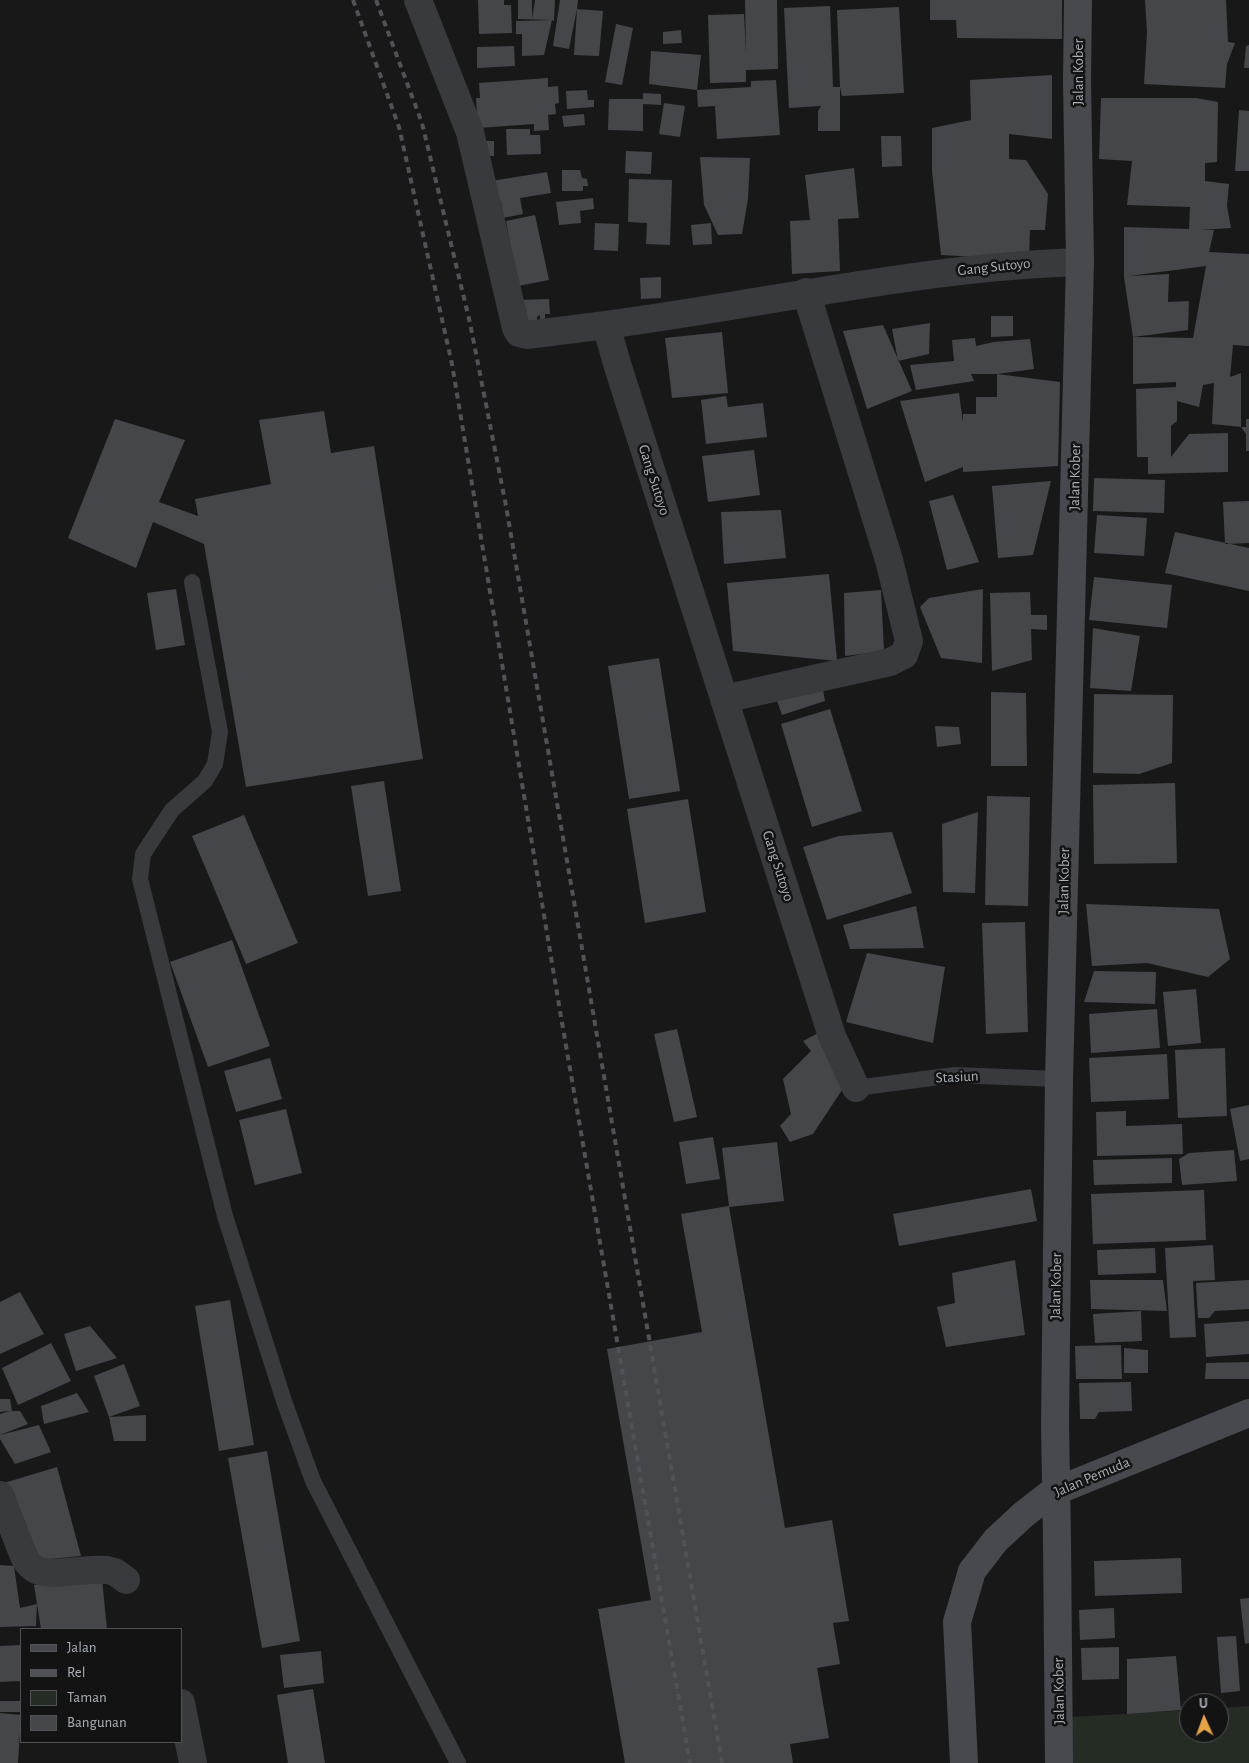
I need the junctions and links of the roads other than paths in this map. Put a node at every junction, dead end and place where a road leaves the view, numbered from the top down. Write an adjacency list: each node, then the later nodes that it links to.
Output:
1 (418, 0): 5 (street)
2 (1078, 0): 3 (street, Jalan Kober)
3 (1080, 262): 4 (street, Gang Sutoyo); 8 (street, Jalan Kober)
4 (806, 292): 5 (street, Gang Sutoyo); 7 (street)
5 (606, 325): 7 (street, Gang Sutoyo)
6 (192, 582): 15 (lane)
7 (724, 699): 9 (street, Gang Sutoyo)
8 (1059, 1079): 9 (lane, Stasiun); 17 (street, Jalan Kober, bridge)
9 (856, 1088)
10 (1249, 1413): 16 (street, Jalan Pemuda)
11 (0, 1495): 12 (street)
12 (126, 1580)
13 (182, 1708): 14 (street)
14 (193, 1763)
15 (458, 1763)
16 (964, 1763)
17 (1060, 1763)

